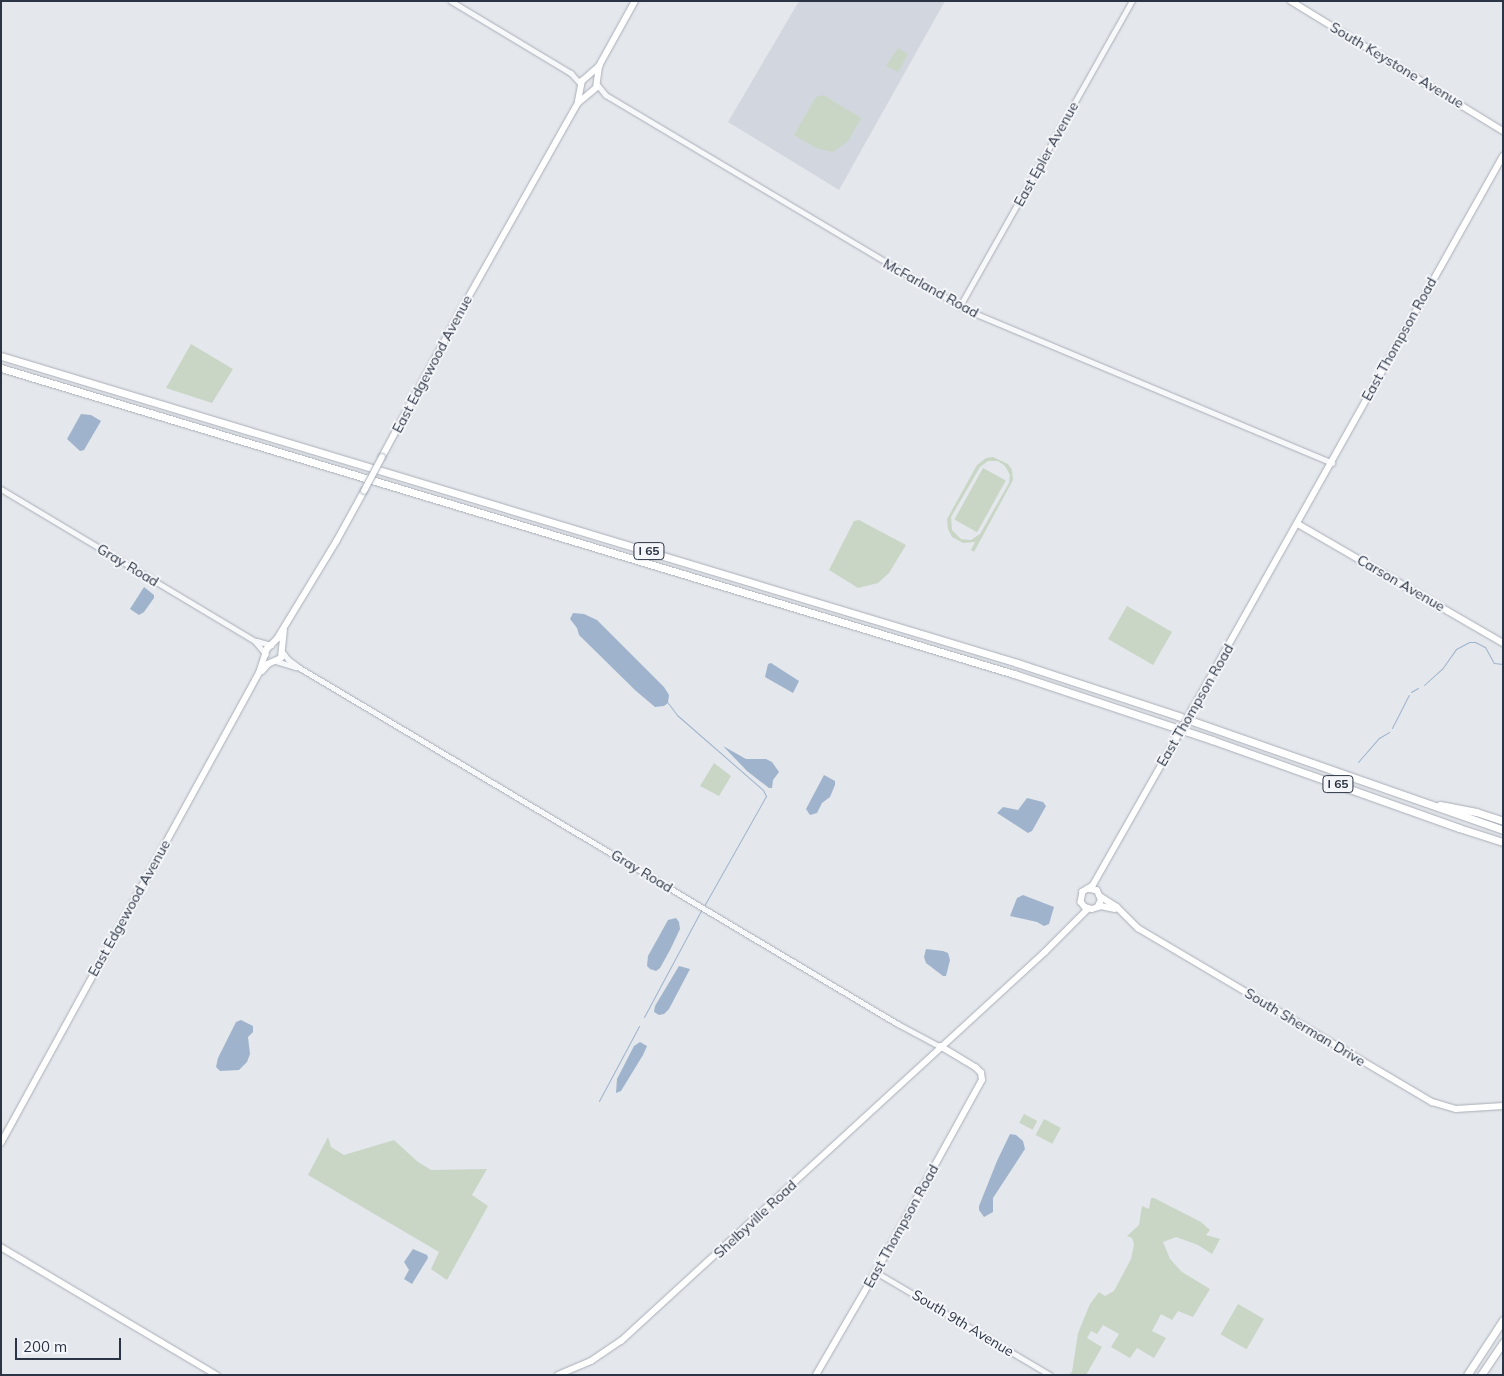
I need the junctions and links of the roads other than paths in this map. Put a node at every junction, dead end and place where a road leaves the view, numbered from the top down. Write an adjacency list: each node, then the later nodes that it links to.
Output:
1 (451, 1): 6 (street)
2 (635, 1): 5 (main road, East Edgewood Avenue)
3 (1132, 1): 15 (street, East Epler Avenue)
4 (1291, 1): 13 (main road, South Keystone Avenue)
5 (599, 66): 7 (main road, East Edgewood Avenue); 8 (main road, East Edgewood Avenue)
6 (571, 74): 7 (street); 9 (street)
7 (587, 77): 8 (main road); 9 (main road, East Edgewood Avenue)
8 (596, 83): 10 (main road, East Edgewood Avenue); 11 (street, McFarland Road)
9 (581, 85): 10 (main road); 12 (main road, East Edgewood Avenue)
10 (590, 92): 11 (street, McFarland Road); 12 (main road, East Edgewood Avenue)
11 (606, 95): 15 (street, McFarland Road)
12 (578, 103): 21 (main road, East Edgewood Avenue, bridge)
13 (1503, 131)
14 (1503, 156): 18 (main road, East Thompson Road)
15 (960, 306): 18 (street, McFarland Road)
16 (1, 356): 30 (highway, I 65)
17 (1, 368): 34 (highway, I 65)
18 (1332, 463): 20 (main road, East Thompson Road)
19 (1, 489): 22 (street, Gray Road)
20 (1298, 524): 23 (main road, Carson Avenue); 38 (main road, East Thompson Road, bridge)
21 (285, 624): 24 (main road, East Edgewood Avenue); 25 (main road, East Edgewood Avenue)
22 (255, 641): 24 (street, Gray Road); 26 (street, Gray Road)
23 (1503, 643)
24 (271, 645): 25 (main road); 26 (main road)
25 (282, 651): 27 (main road); 28 (street, Gray Road)
26 (266, 654): 27 (main road); 29 (main road, East Edgewood Avenue)
27 (276, 661): 28 (street, Gray Road); 29 (main road, East Edgewood Avenue)
28 (300, 668): 44 (street, Gray Road)
29 (259, 673): 47 (main road, East Edgewood Avenue)
30 (1426, 803): 31 (highway); 35 (highway, I 65)
31 (1455, 808): 32 (highway); 33 (highway)
32 (1503, 821)
33 (1503, 825)
34 (1458, 828): 36 (highway, I 65); 37 (highway)
35 (1503, 830)
36 (1503, 842)
37 (1503, 847)
38 (1107, 858): 39 (main road, East Thompson Road); 40 (main road, East Thompson Road)
39 (1088, 889): 40 (main road); 42 (main road, East Thompson Road)
40 (1099, 894): 41 (main road, East Thompson Road); 43 (main road, South Sherman Drive)
41 (1098, 906): 42 (main road); 43 (main road, South Sherman Drive)
42 (1085, 907): 44 (main road)
43 (1119, 911): 46 (main road, South Sherman Drive)
44 (942, 1047): 45 (main road, Gray Road); 53 (main road, Shelbyville Road)
45 (982, 1076): 49 (main road, East Thompson Road)
46 (1503, 1106)
47 (1, 1143)
48 (1, 1246): 52 (main road)
49 (876, 1272): 54 (main road, East Thompson Road); 55 (street, South 9th Avenue)
50 (1503, 1320): 56 (highway)
51 (1503, 1342): 57 (highway)
52 (216, 1375)
53 (558, 1375)
54 (816, 1375)
55 (1050, 1375)
56 (1467, 1375)
57 (1481, 1375)

